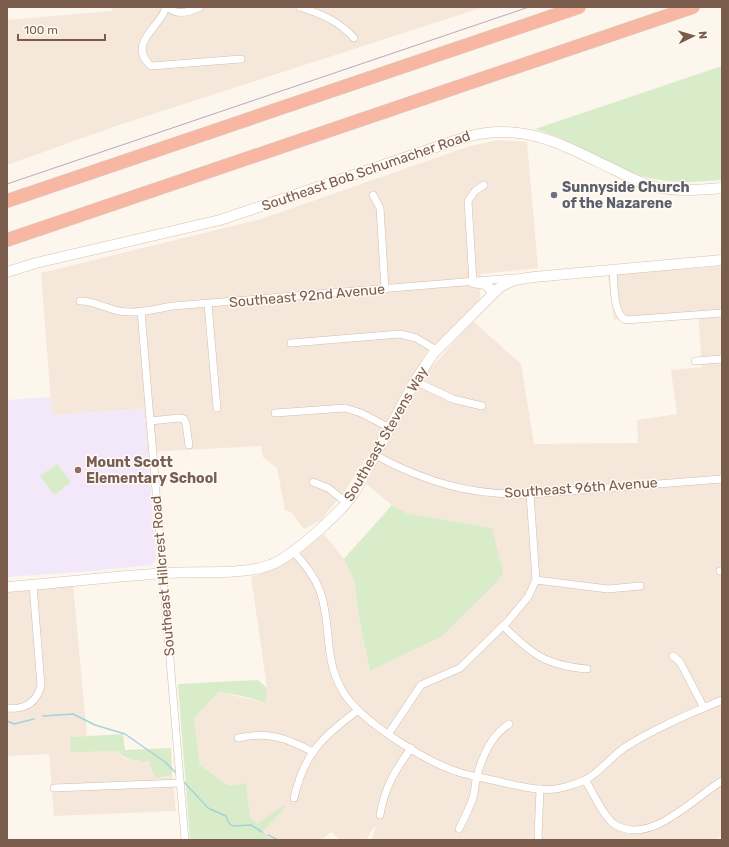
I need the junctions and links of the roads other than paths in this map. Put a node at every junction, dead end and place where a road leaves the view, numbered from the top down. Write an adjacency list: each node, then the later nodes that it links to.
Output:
1 (167, 7): 2 (street); 8 (street)
2 (200, 7)
3 (300, 7): 6 (street)
4 (579, 7): 12 (highway)
5 (693, 7): 13 (highway)
6 (312, 9): 7 (street)
7 (354, 38)
8 (241, 59)
9 (484, 185): 18 (street)
10 (722, 188): 16 (street, Southeast Bob Schumacher Road)
11 (373, 195): 19 (street)
12 (7, 201)
13 (7, 240)
14 (722, 260): 15 (street, Southeast 92nd Avenue)
15 (613, 269): 17 (street, Southeast 92nd Avenue); 24 (street)
16 (7, 272)
17 (524, 278): 18 (street, Southeast 92nd Avenue); 20 (street, Southeast Stevens Way)
18 (473, 282): 19 (street, Southeast 92nd Avenue); 20 (street, Southeast 92nd Avenue)
19 (385, 290): 22 (street, Southeast 92nd Avenue)
20 (494, 292): 26 (street, Southeast Stevens Way)
21 (80, 301): 23 (street, Southeast 92nd Avenue)
22 (208, 304): 23 (street, Southeast 92nd Avenue); 31 (street)
23 (141, 311): 33 (street, Southeast Hillcrest Road)
24 (722, 313)
25 (291, 343): 26 (street)
26 (436, 350): 29 (street, Southeast Stevens Way)
27 (722, 359): 28 (street)
28 (695, 361)
29 (415, 381): 30 (street); 34 (street, Southeast Stevens Way)
30 (482, 406)
31 (217, 408)
32 (275, 414): 34 (street)
33 (150, 421): 35 (street); 42 (street, Southeast Hillcrest Road)
34 (390, 428): 36 (street, Southeast Stevens Way)
35 (189, 445)
36 (375, 455): 39 (street, Southeast 96th Avenue); 40 (street, Southeast Stevens Way)
37 (722, 479): 39 (street, Southeast 96th Avenue)
38 (313, 482): 40 (street)
39 (530, 494): 43 (street)
40 (347, 503): 41 (street, Southeast Stevens Way)
41 (293, 551): 42 (street, Southeast Stevens Way); 53 (street)
42 (162, 573): 44 (street, Southeast Stevens Way); 62 (street, Southeast Hillcrest Road)
43 (536, 580): 45 (street); 47 (street)
44 (33, 585): 46 (street, Southeast Stevens Way); 51 (street)
45 (640, 586)
46 (7, 587)
47 (503, 626): 49 (street); 55 (street)
48 (673, 656): 52 (street)
49 (587, 669)
50 (722, 700): 52 (street)
51 (7, 708)
52 (704, 708): 60 (street)
53 (357, 711): 55 (street); 58 (street)
54 (509, 724): 59 (street)
55 (389, 733): 57 (street)
56 (238, 738): 58 (street)
57 (410, 748): 59 (street); 66 (street)
58 (312, 752): 65 (street)
59 (477, 776): 64 (street); 67 (street)
60 (586, 780): 61 (street); 64 (street)
61 (722, 781)
62 (180, 783): 63 (street); 68 (street, Southeast Hillcrest Road)
63 (54, 788)
64 (540, 789): 69 (street)
65 (294, 798)
66 (380, 815)
67 (459, 829)
68 (185, 840)
69 (539, 840)

